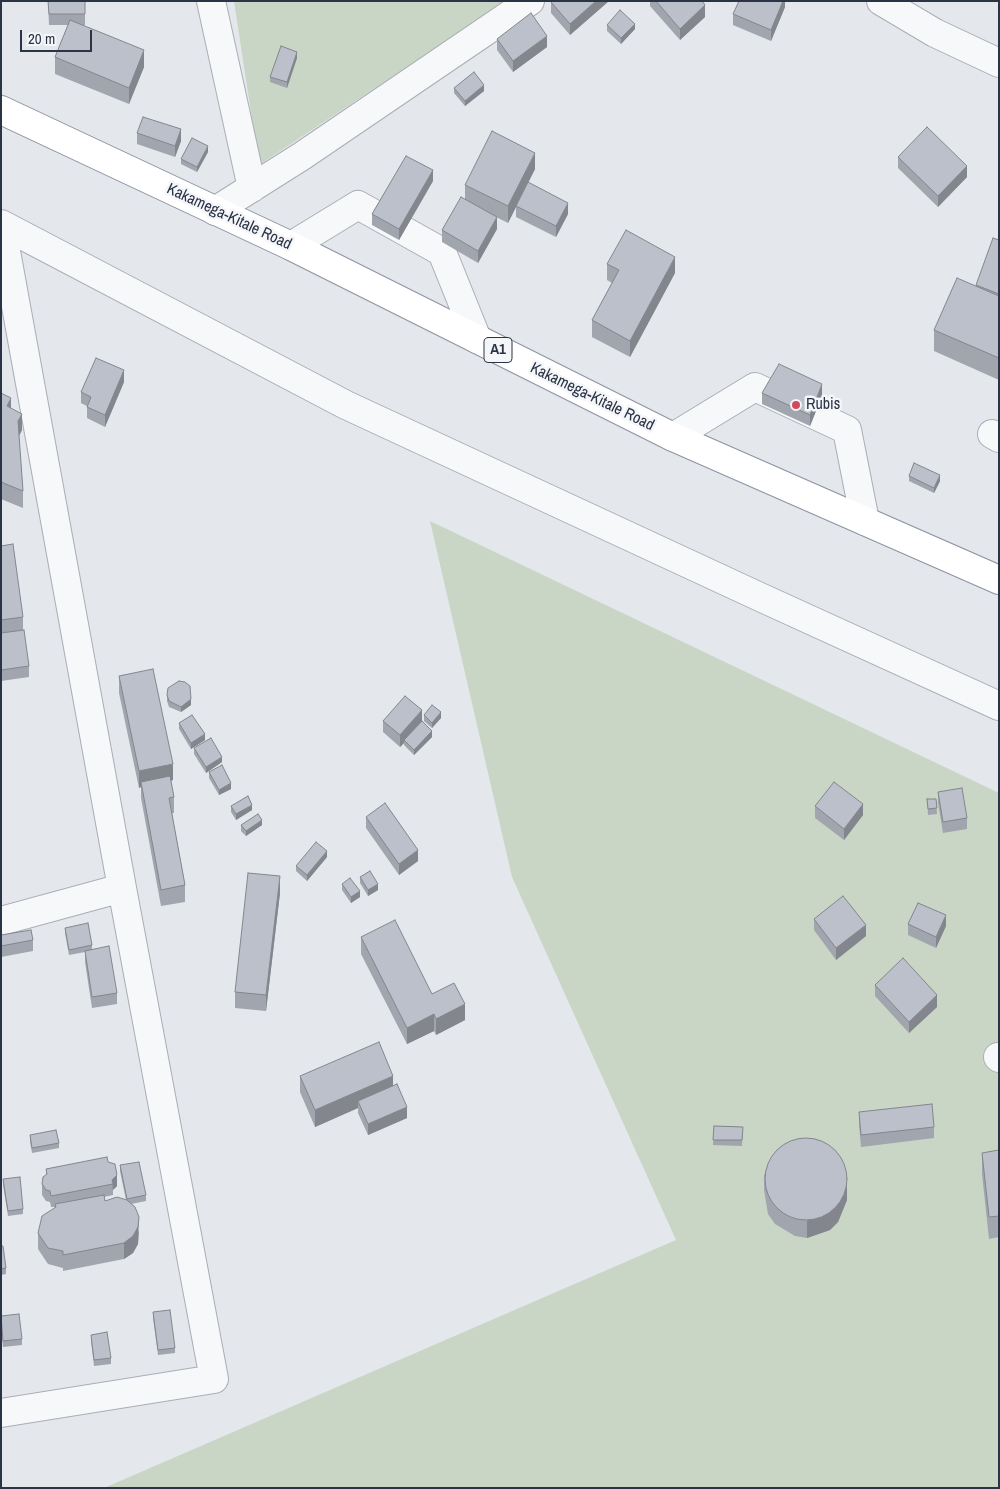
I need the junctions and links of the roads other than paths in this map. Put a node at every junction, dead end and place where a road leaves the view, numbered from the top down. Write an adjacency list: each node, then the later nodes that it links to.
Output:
1 (211, 1): 6 (street)
2 (530, 1): 6 (street)
3 (881, 1): 4 (street)
4 (999, 63)
5 (1, 110): 7 (highway, Kakamega-Kitale Road / A1)
6 (252, 188): 7 (street)
7 (215, 212): 9 (highway, Kakamega-Kitale Road / A1)
8 (1, 224): 14 (street); 15 (street)
9 (291, 246): 10 (highway, Kakamega-Kitale Road / A1); 10 (street)
10 (477, 339): 11 (highway, Kakamega-Kitale Road / A1)
11 (673, 437): 12 (highway, Kakamega-Kitale Road / A1); 12 (street)
12 (865, 521): 13 (highway, Kakamega-Kitale Road / A1)
13 (999, 580)
14 (999, 706)
15 (122, 888): 16 (street); 17 (street)
16 (1, 920)
17 (1, 1413)

